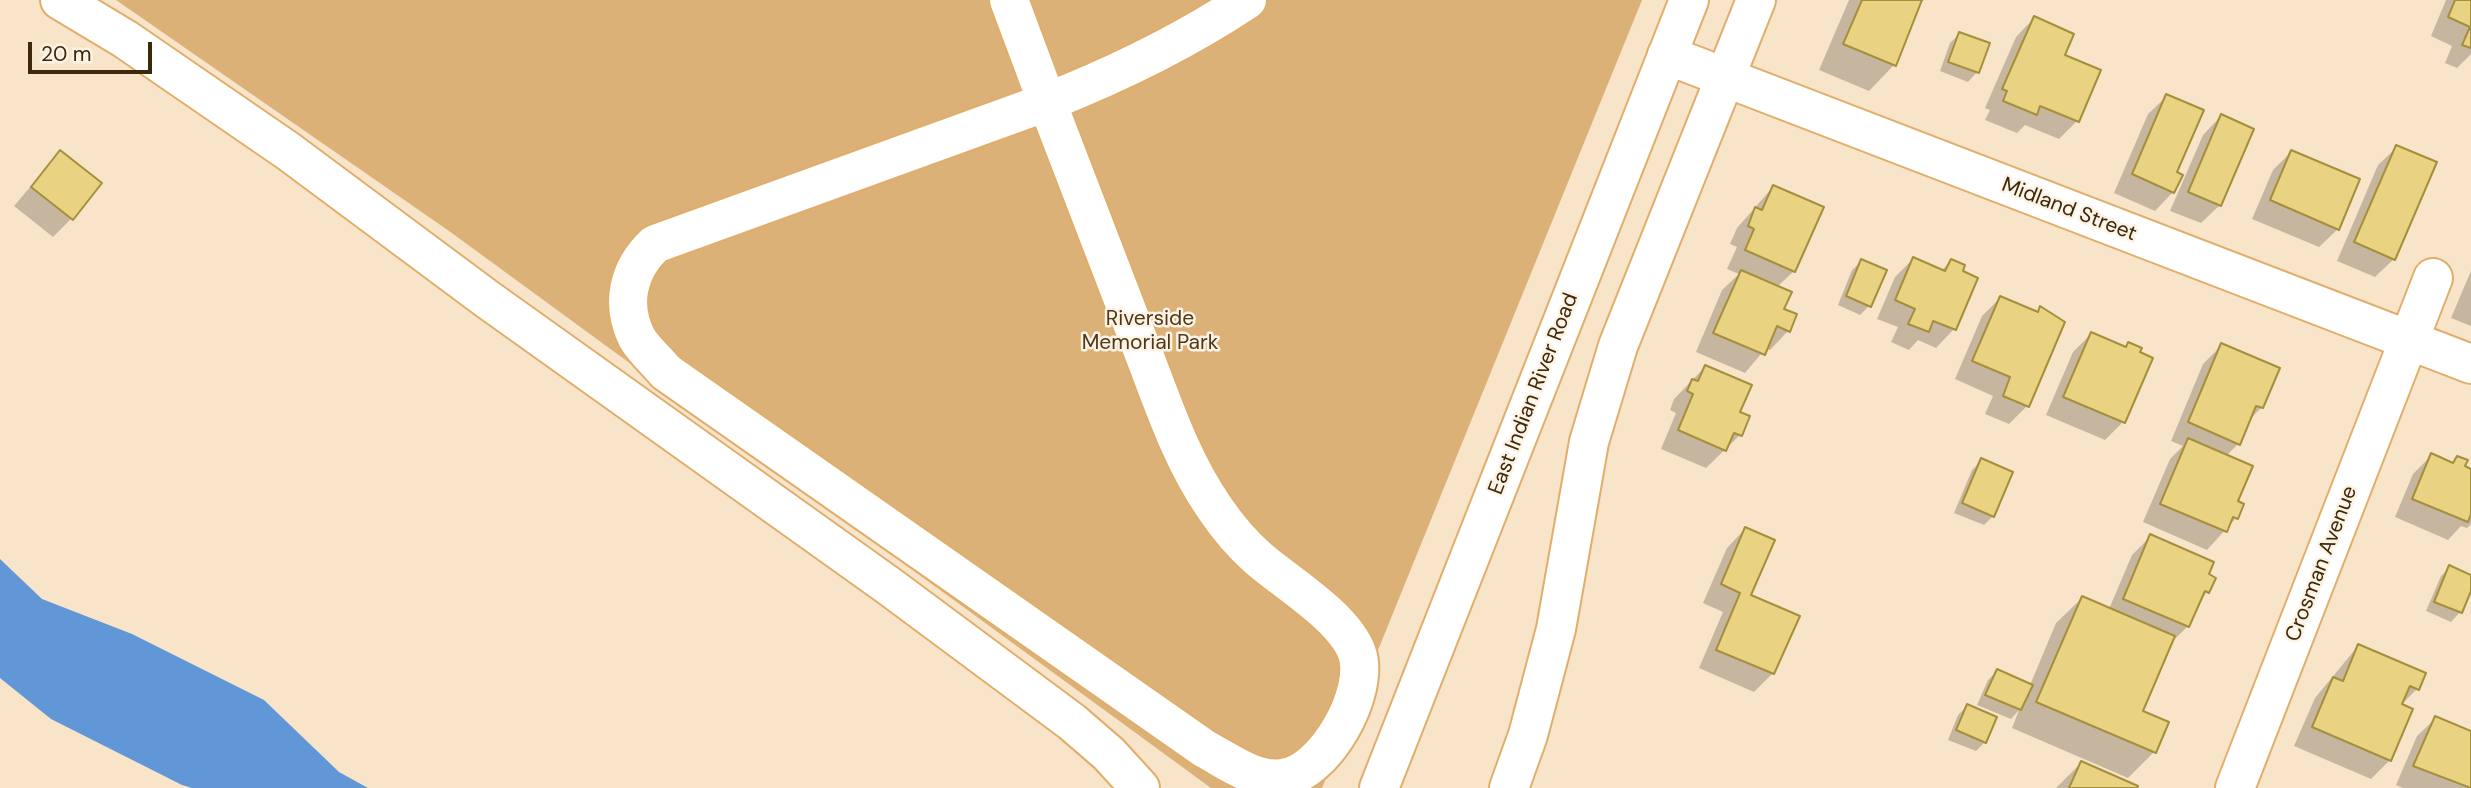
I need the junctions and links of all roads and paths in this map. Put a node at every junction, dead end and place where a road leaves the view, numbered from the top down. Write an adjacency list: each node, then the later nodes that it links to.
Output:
1 (60, 0): 13 (main road)
2 (1009, 0): 8 (main road)
3 (1247, 0): 8 (main road)
4 (1689, 0): 6 (main road, East Indian River Road)
5 (1756, 0): 7 (main road)
6 (1667, 55): 7 (main road, Midland Street); 14 (main road, East Indian River Road)
7 (1725, 77): 10 (main road, Midland Street); 15 (main road)
8 (1047, 102): 8 (main road)
9 (2433, 278): 10 (main road, Crosman Avenue)
10 (2410, 341): 11 (main road, Midland Street); 12 (main road, Crosman Avenue)
11 (2471, 364)
12 (2246, 785)
13 (1140, 788)
14 (1379, 788)
15 (1509, 788)

